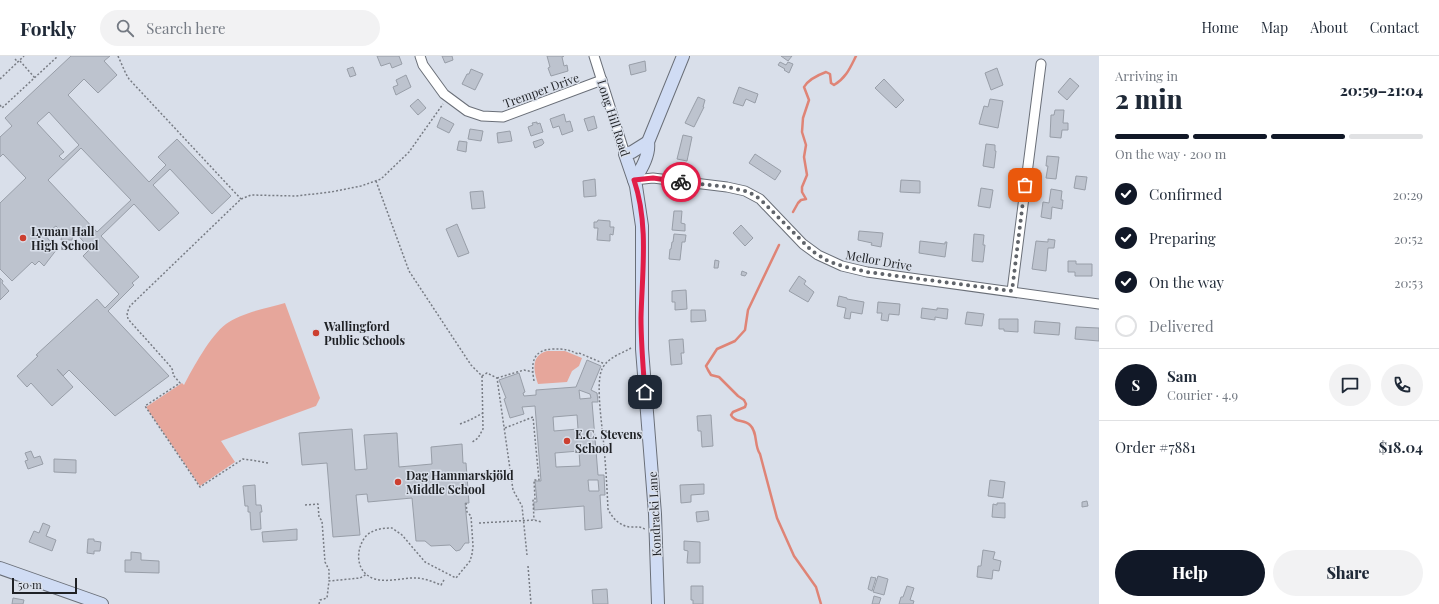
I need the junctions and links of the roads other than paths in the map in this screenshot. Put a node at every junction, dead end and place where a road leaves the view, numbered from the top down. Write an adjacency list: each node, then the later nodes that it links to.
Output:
1 (420, 56): 5 (street, Tremper Drive)
2 (594, 56): 5 (street, Long Hill Road)
3 (683, 56): 6 (main road)
4 (1041, 64): 9 (street)
5 (602, 80): 7 (street, Long Hill Road)
6 (648, 142): 7 (main road); 8 (main road)
7 (625, 154): 8 (main road, Long Hill Road)
8 (634, 180): 9 (street, Mellor Drive); 13 (main road, Kondracki Lane)
9 (1012, 291): 10 (street, Mellor Drive)
10 (1099, 304)
11 (0, 568): 12 (main road)
12 (102, 604)
13 (658, 604)

